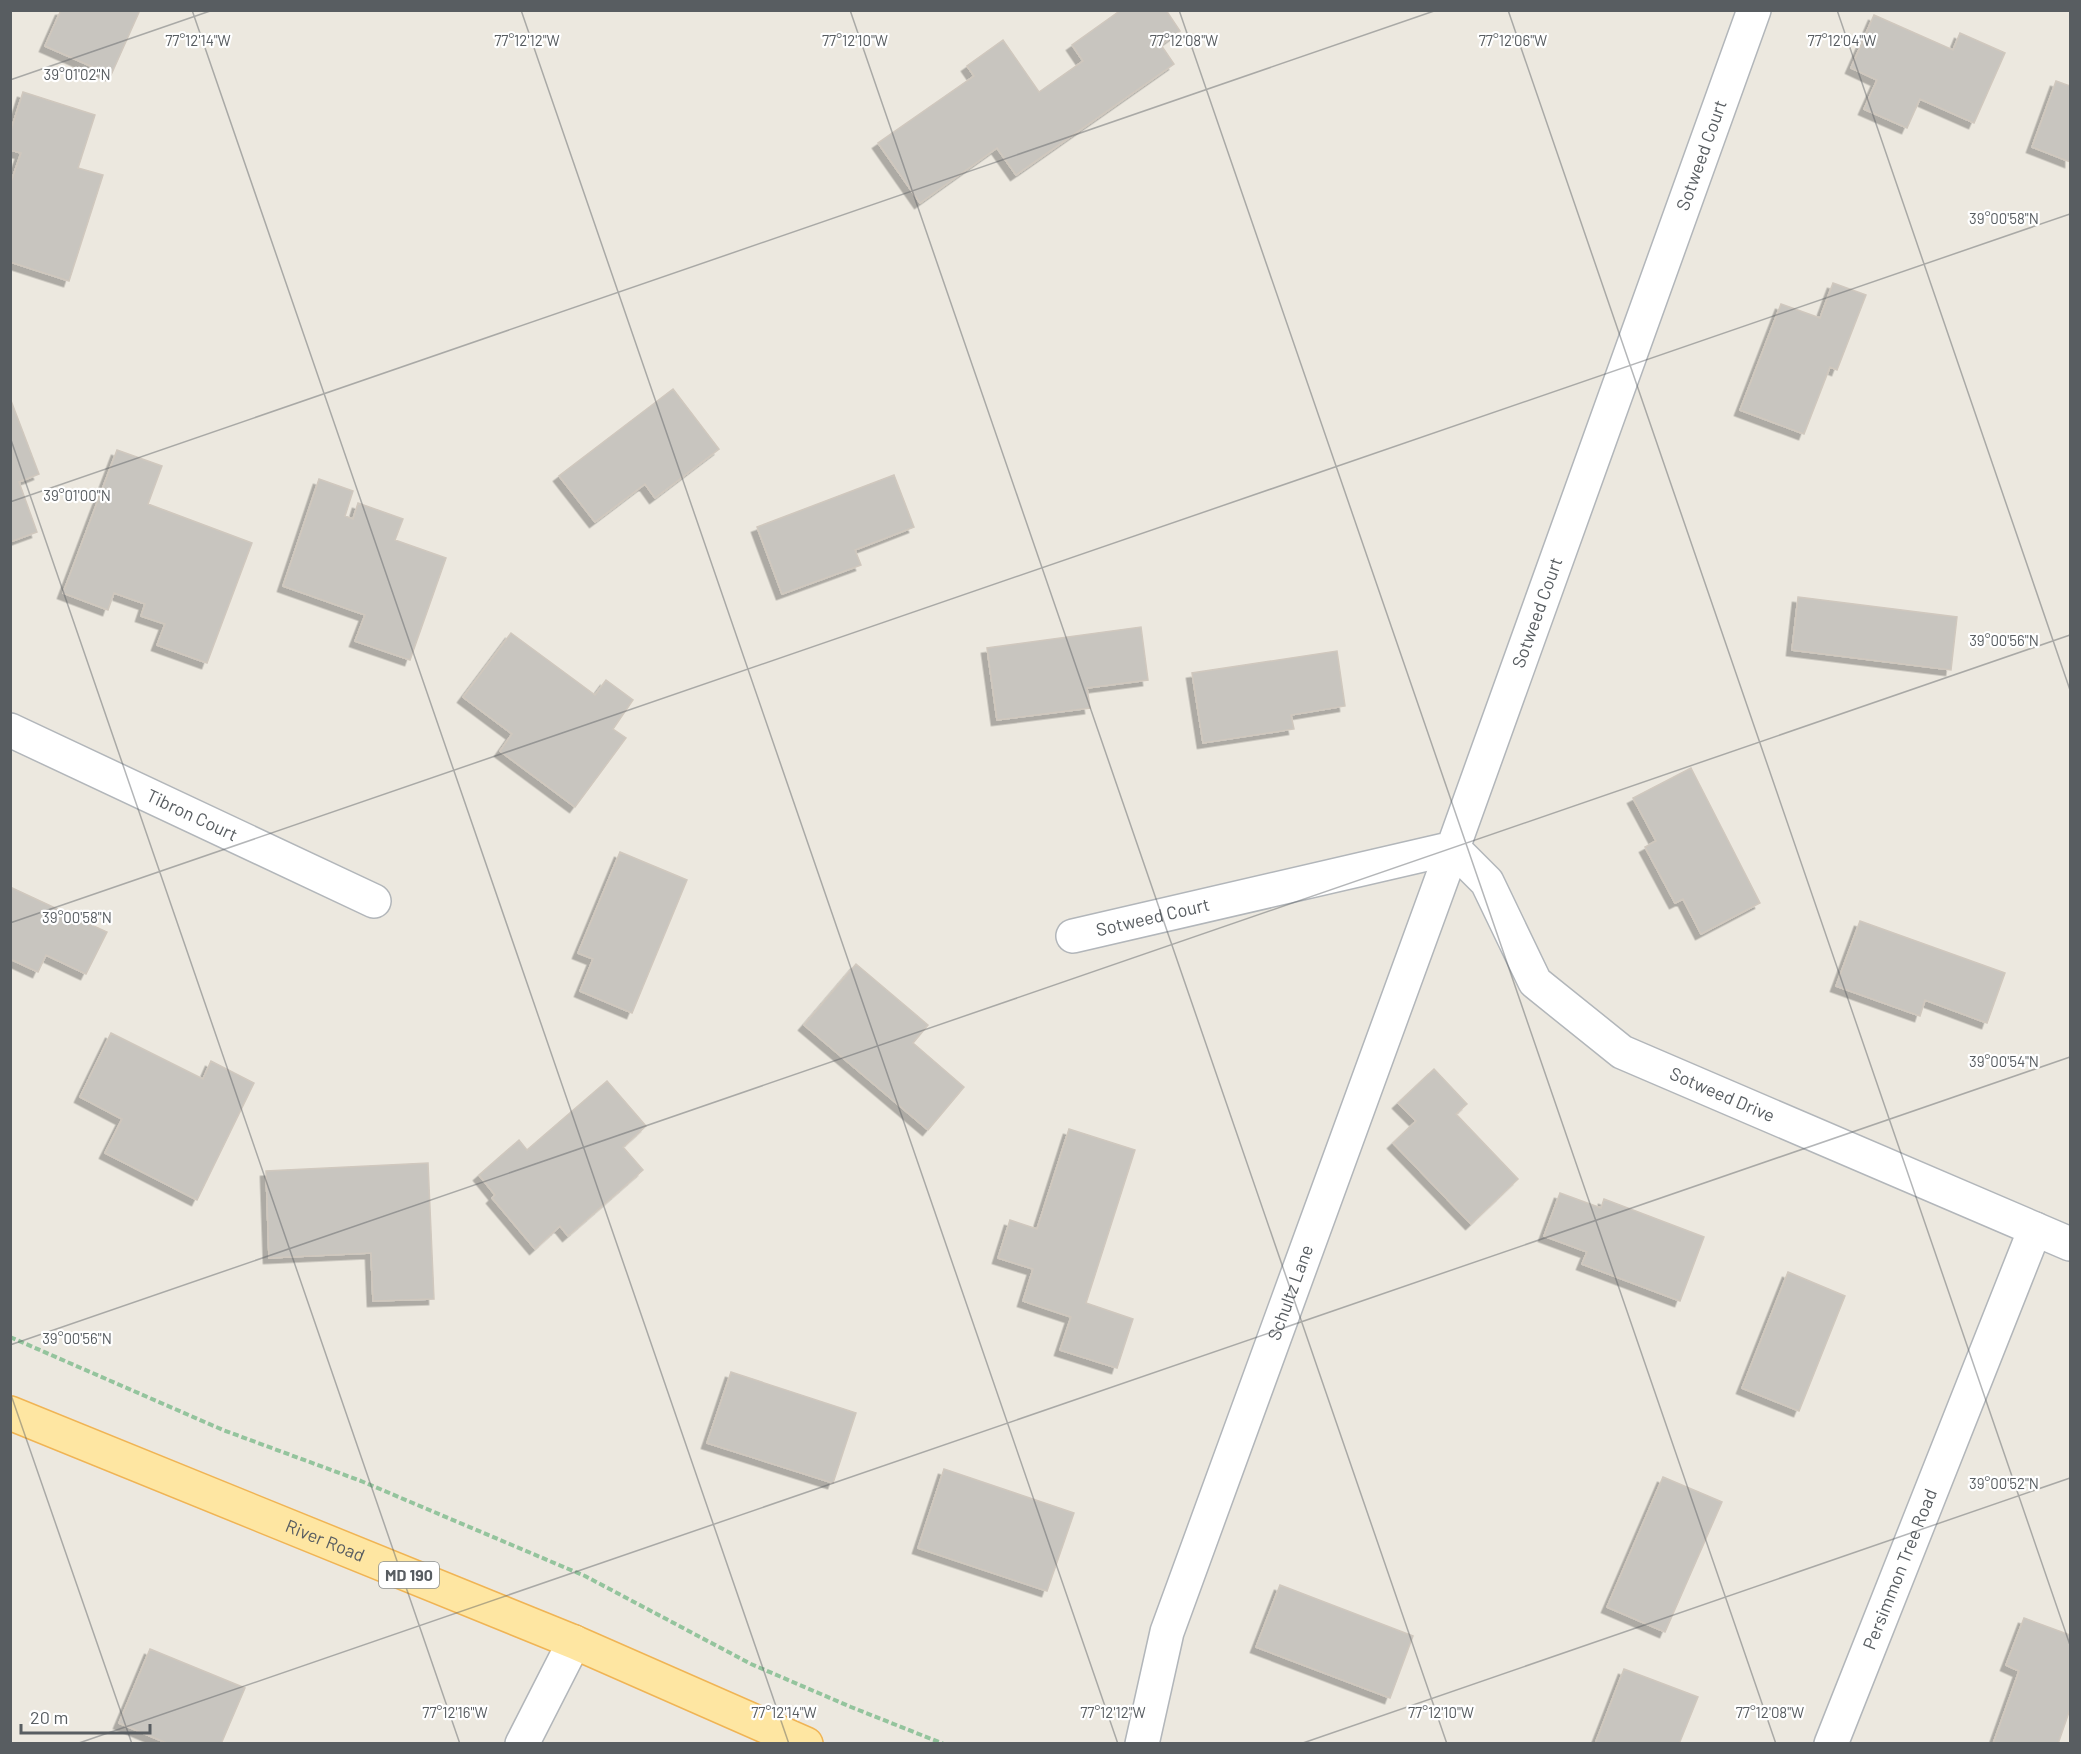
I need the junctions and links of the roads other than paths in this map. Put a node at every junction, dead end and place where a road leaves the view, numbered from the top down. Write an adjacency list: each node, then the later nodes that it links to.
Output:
1 (1754, 10): 3 (street, Sotweed Court)
2 (10, 730): 4 (street, Tibron Court)
3 (1452, 848): 5 (street, Sotweed Court); 6 (street, Sotweed Drive); 12 (street, Schultz Lane)
4 (374, 901)
5 (1073, 936)
6 (2035, 1229): 7 (street, Sotweed Drive); 13 (street, Persimmon Tree Road)
7 (2070, 1244)
8 (10, 1413): 9 (main road, River Road / MD 190)
9 (574, 1642): 10 (street); 11 (main road, River Road / MD 190)
10 (522, 1743)
11 (806, 1743)
12 (1142, 1743)
13 (1831, 1743)

